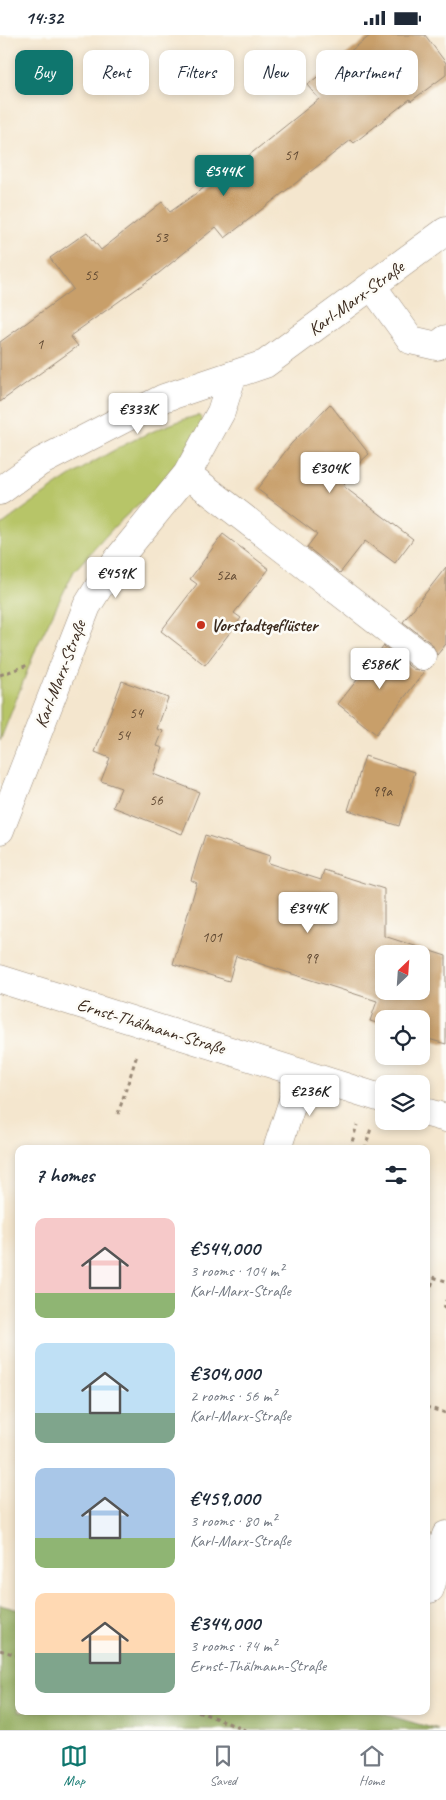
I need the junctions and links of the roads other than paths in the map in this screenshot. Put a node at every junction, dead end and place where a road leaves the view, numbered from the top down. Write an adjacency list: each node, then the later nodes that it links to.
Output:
1 (446, 231): 2 (street, Karl-Marx-Straße)
2 (372, 286): 3 (street); 4 (street, Karl-Marx-Straße)
3 (446, 339)
4 (232, 377): 5 (street, Karl-Marx-Straße); 6 (street, Karl-Marx-Straße)
5 (187, 474): 7 (street); 8 (street, Karl-Marx-Straße)
6 (0, 491)
7 (422, 655)
8 (0, 830)
9 (0, 979): 10 (street, Ernst-Thälmann-Straße)
10 (302, 1073): 11 (street, Ernst-Thälmann-Straße); 14 (street)
11 (375, 1108)
12 (430, 1114): 13 (street)
13 (446, 1119)
14 (278, 1145)
15 (446, 1535): 16 (street)
16 (430, 1589)

